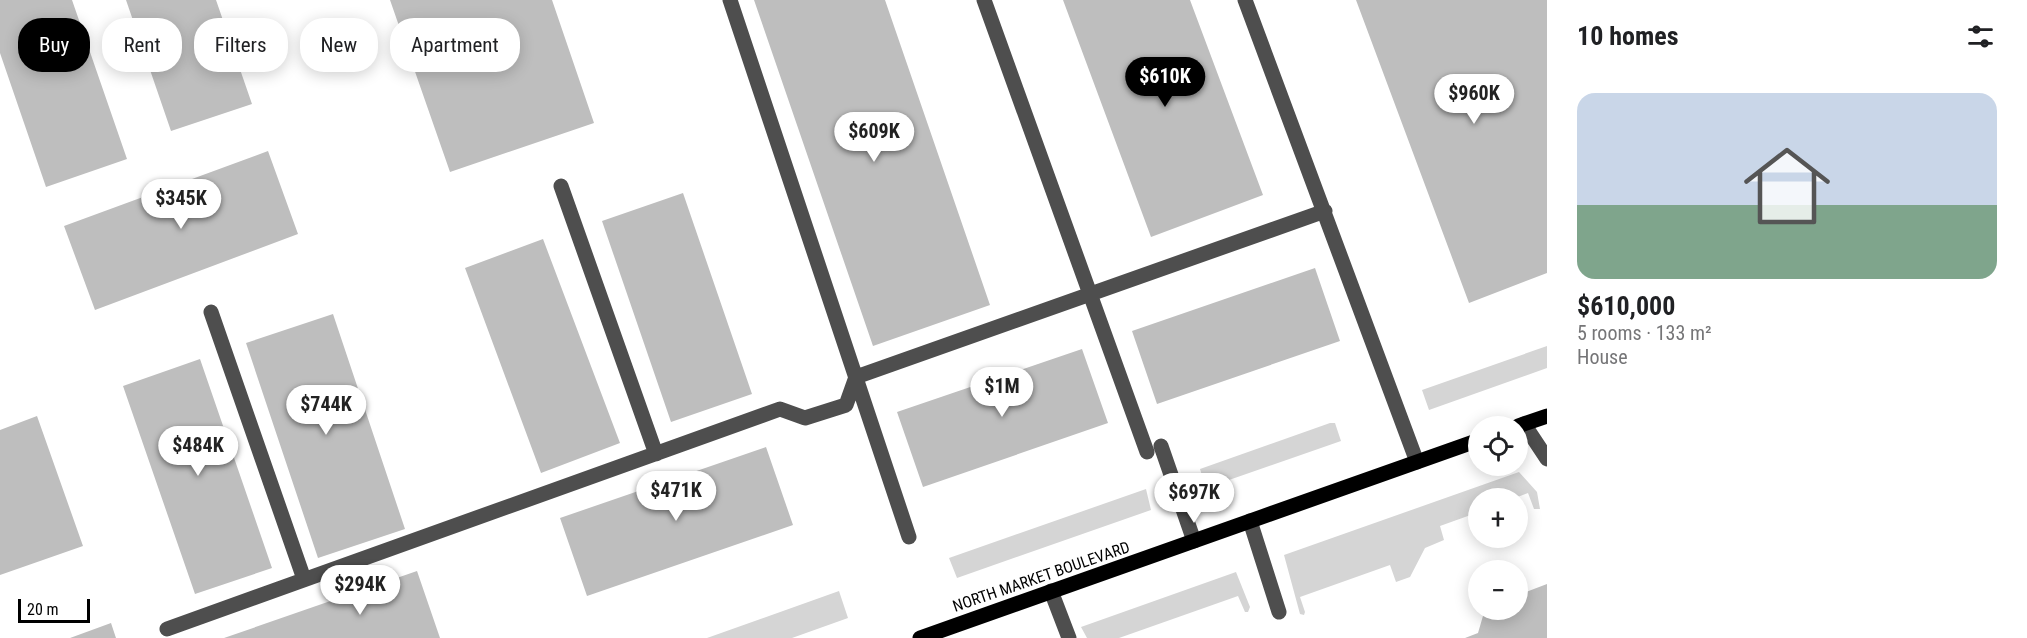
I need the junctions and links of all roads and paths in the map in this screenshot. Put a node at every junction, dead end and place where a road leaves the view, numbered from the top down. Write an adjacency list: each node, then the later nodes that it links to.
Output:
1 (730, 0): 8 (lane)
2 (984, 0): 6 (lane)
3 (1245, 0): 5 (lane)
4 (561, 186): 13 (lane)
5 (1326, 211): 6 (lane); 15 (lane)
6 (1091, 294): 8 (lane); 18 (lane)
7 (211, 312): 19 (lane)
8 (856, 377): 13 (lane); 17 (lane)
9 (1547, 416): 10 (main road)
10 (1528, 423)
11 (1528, 434): 14 (lane)
12 (1468, 444): 15 (main road, NORTH MARKET BOULEVARD)
13 (656, 454): 19 (lane)
14 (1547, 459)
15 (1417, 462): 16 (main road, NORTH MARKET BOULEVARD)
16 (1250, 521): 18 (main road, NORTH MARKET BOULEVARD); 21 (lane)
17 (909, 537)
18 (1194, 541): 20 (main road, NORTH MARKET BOULEVARD)
19 (304, 579): 22 (lane)
20 (1052, 591): 23 (main road, NORTH MARKET BOULEVARD); 24 (lane)
21 (1279, 612)
22 (167, 629)
23 (920, 638)
24 (1069, 638)

